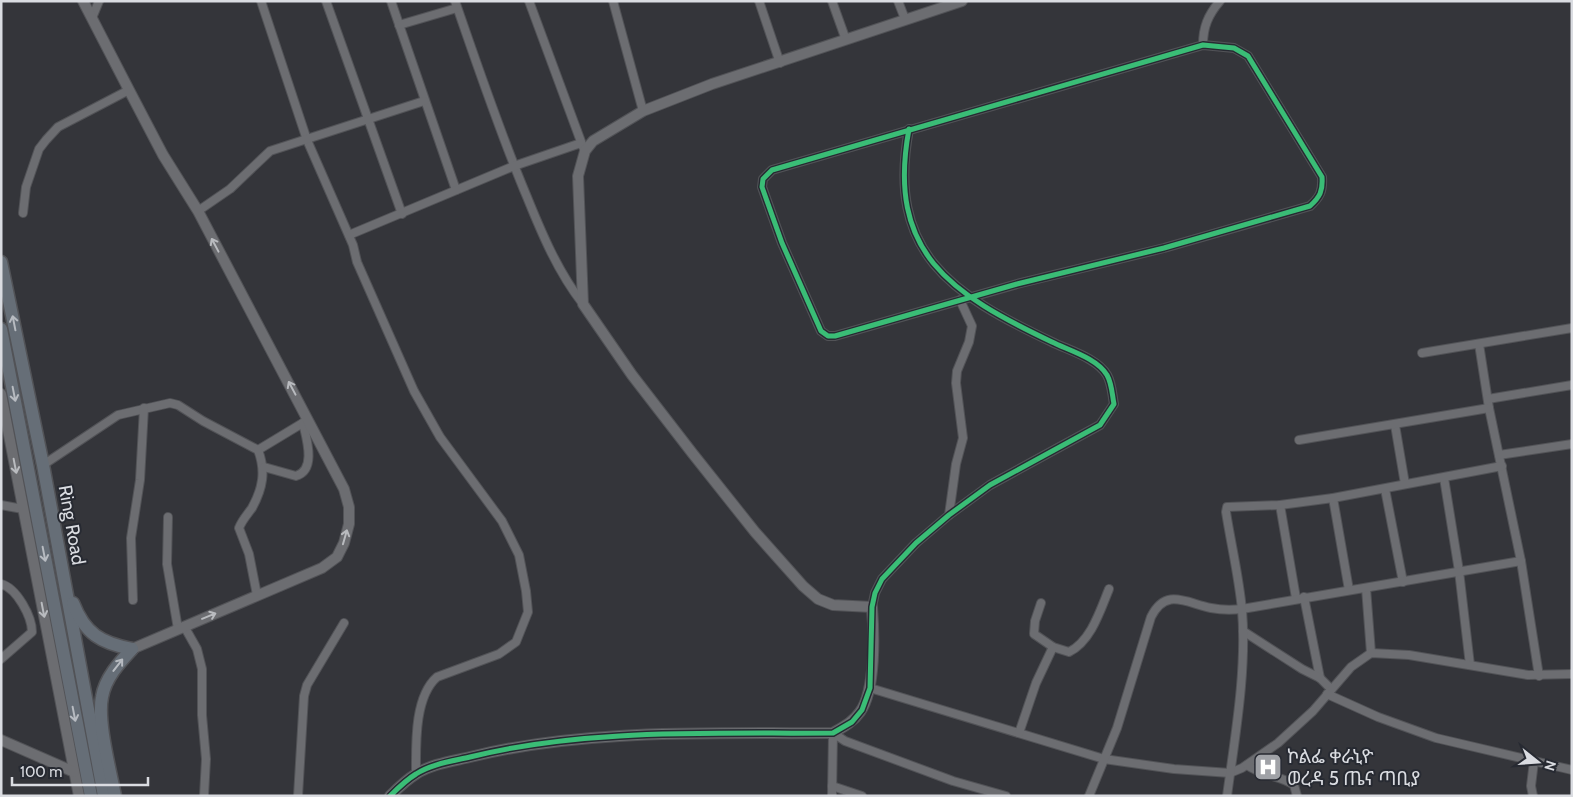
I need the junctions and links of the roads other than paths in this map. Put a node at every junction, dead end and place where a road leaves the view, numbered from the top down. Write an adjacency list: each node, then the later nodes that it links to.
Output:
1 (83, 1): 14 (street)
2 (99, 1): 14 (street)
3 (261, 1): 25 (street)
4 (326, 1): 23 (street)
5 (391, 1): 16 (street)
6 (529, 1): 26 (street)
7 (613, 1): 22 (street)
8 (759, 1): 19 (street)
9 (832, 1): 17 (street)
10 (898, 1): 15 (street)
11 (962, 1): 15 (street)
12 (1220, 1): 18 (street)
13 (456, 4): 16 (street); 27 (street)
14 (92, 18): 20 (street)
15 (905, 19): 17 (street)
16 (399, 25): 21 (street)
17 (846, 40): 19 (street)
18 (1203, 45): 24 (street); 34 (street)
19 (780, 63): 22 (street)
20 (128, 90): 29 (street); 30 (street)
21 (424, 101): 23 (street); 28 (street)
22 (643, 111): 26 (street)
23 (369, 119): 25 (street); 31 (street)
24 (908, 128): 34 (street); 35 (street)
25 (307, 140): 29 (street); 32 (street)
26 (583, 147): 27 (street); 36 (street)
27 (514, 166): 28 (street); 36 (street)
28 (456, 190): 31 (street)
29 (198, 211): 46 (street, one-way to 29)
30 (23, 213)
31 (402, 214): 32 (street)
32 (348, 235): 100 (street)
33 (1, 262): 52 (highway, Ring Road, one-way to 33)
34 (970, 298): 35 (street); 62 (street)
35 (960, 300): 62 (street)
36 (583, 304): 77 (street)
37 (1572, 328): 39 (street)
38 (1, 329): 104 (highway, Ring Road, one-way to 104)
39 (1479, 344): 40 (street); 43 (street)
40 (1422, 353)
41 (1572, 385): 43 (street)
42 (1, 394): 61 (street, one-way to 61)
43 (1488, 399): 45 (street)
44 (144, 408): 50 (street); 52 (street); 75 (street)
45 (1489, 408): 47 (street); 51 (street)
46 (306, 421): 50 (street); 54 (street); 72 (street, one-way to 46)
47 (1395, 425): 48 (street); 56 (street)
48 (1299, 440)
49 (1572, 444): 51 (street)
50 (258, 450): 54 (street)
51 (1500, 455): 53 (street)
52 (42, 465): 66 (highway, Ring Road)
53 (1502, 466): 55 (street); 64 (street)
54 (264, 468): 72 (street)
55 (1444, 478): 56 (street); 65 (street)
56 (1405, 484): 57 (street)
57 (1385, 489): 58 (street); 67 (street)
58 (1333, 498): 60 (street); 71 (street)
59 (1, 505): 61 (street)
60 (1280, 505): 74 (street); 78 (street)
61 (23, 509): 99 (street, one-way to 99)
62 (949, 515): 77 (street)
63 (168, 517): 80 (street)
64 (1521, 561): 65 (street); 88 (street)
65 (1459, 571): 67 (street); 86 (street)
66 (62, 574): 83 (highway); 105 (highway, Ring Road)
67 (1403, 582): 69 (street)
68 (1, 584): 85 (street)
69 (1366, 588): 71 (street); 84 (street)
70 (1108, 590): 82 (street)
71 (1348, 590): 73 (street)
72 (257, 596): 80 (street, one-way to 72)
73 (1304, 597): 74 (street); 89 (street)
74 (1296, 598): 78 (street)
75 (133, 600)
76 (1041, 603): 82 (street)
77 (872, 607): 90 (street)
78 (1242, 609): 81 (street); 95 (street)
79 (344, 623): 108 (street)
80 (181, 627): 83 (street); 107 (street)
81 (1243, 631): 89 (street); 101 (street)
82 (1054, 647): 93 (street)
83 (132, 648): 106 (highway, one-way to 83)
84 (1372, 653): 86 (street); 91 (street)
85 (1, 659)
86 (1470, 665): 88 (street)
87 (1569, 675): 88 (street)
88 (1539, 676)
89 (1320, 678): 91 (street)
90 (870, 688): 92 (street); 93 (street)
91 (1329, 691): 96 (street); 97 (street)
92 (833, 733): 100 (street); 102 (street); 112 (street)
93 (1019, 733): 95 (street)
94 (1, 740): 99 (street)
95 (1104, 759): 101 (street); 113 (street)
96 (1534, 761): 98 (street); 116 (street)
97 (1247, 765): 101 (street); 115 (street)
98 (1572, 770)
99 (74, 772): 103 (street)
100 (416, 773): 109 (street)
101 (1230, 773): 114 (street)
102 (832, 786): 110 (street); 111 (street)
103 (79, 796)
104 (91, 796)
105 (104, 796)
106 (115, 796)
107 (204, 796)
108 (298, 796)
109 (390, 796)
110 (832, 796)
111 (862, 796)
112 (1006, 796)
113 (1089, 796)
114 (1227, 796)
115 (1297, 796)
116 (1533, 796)

